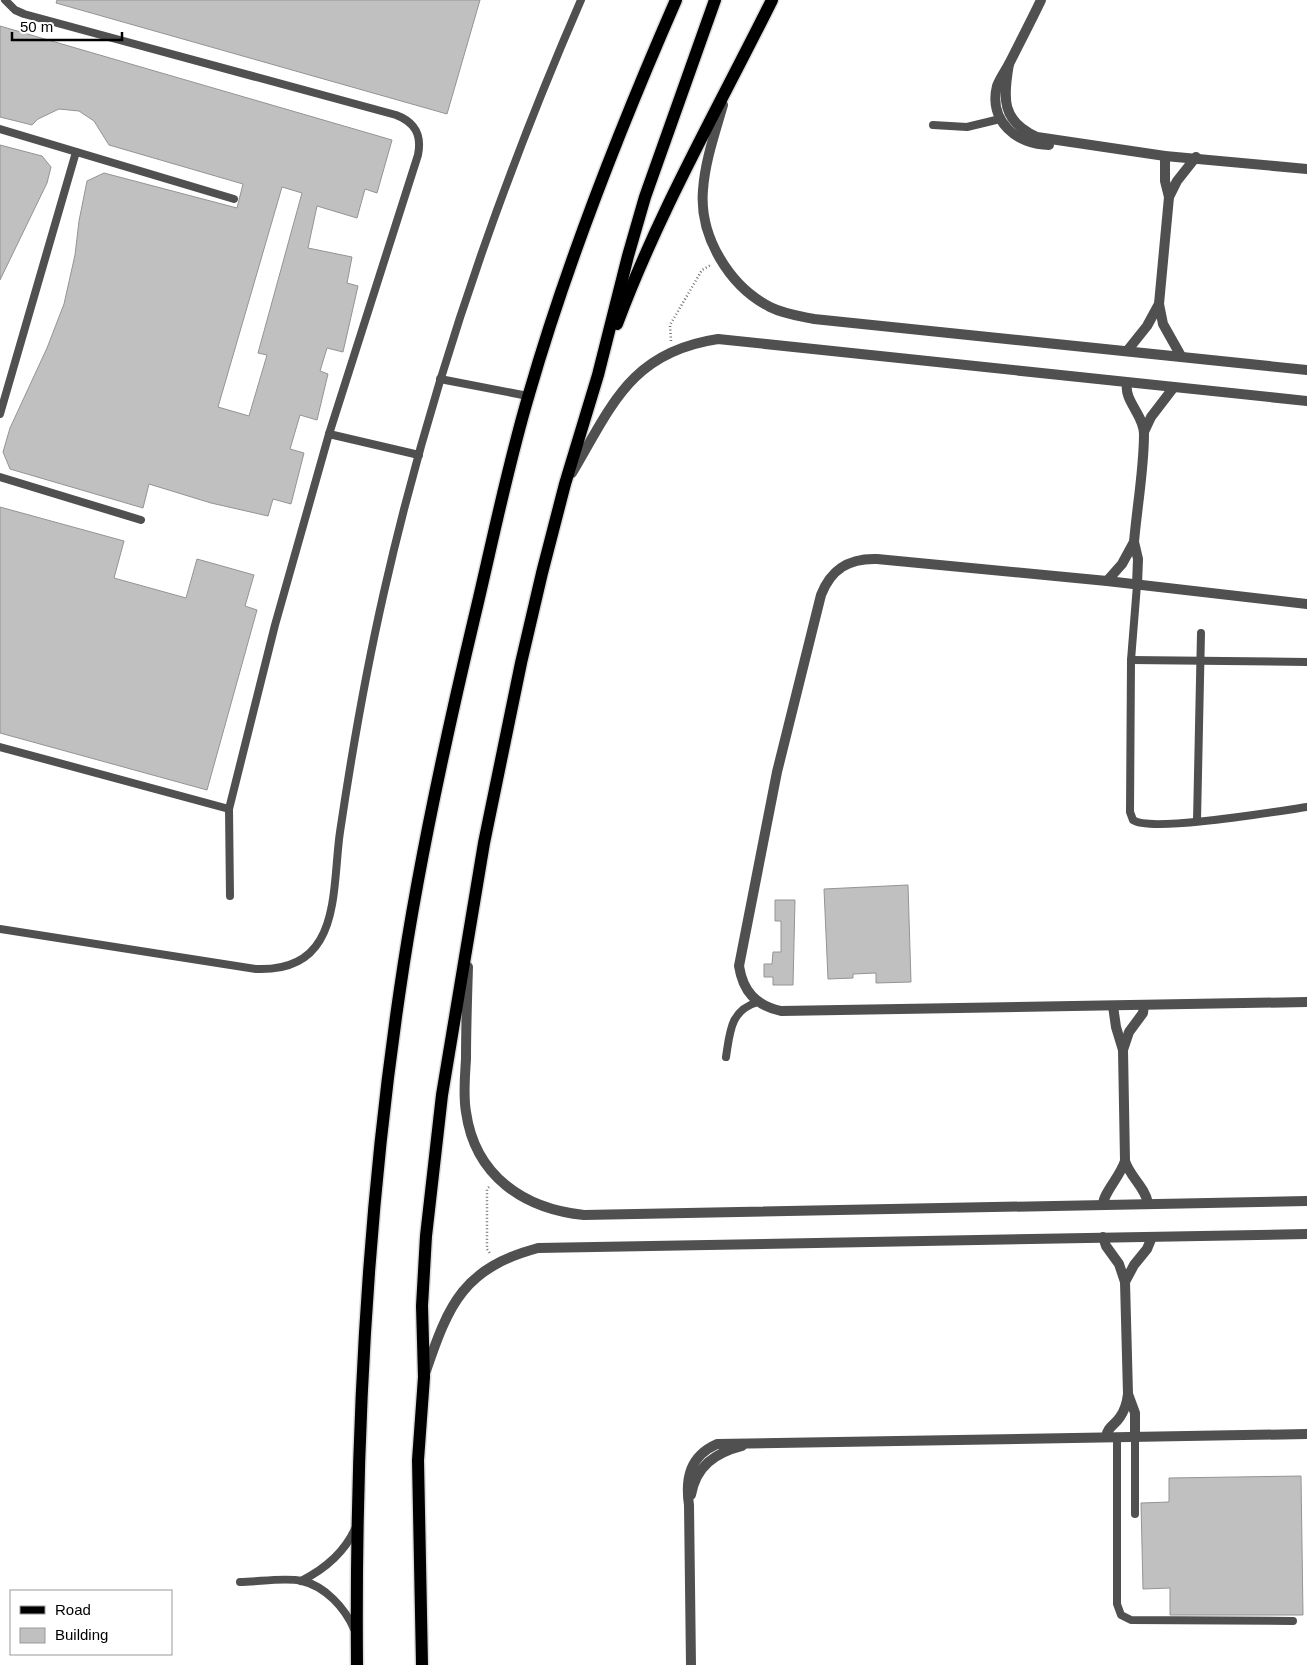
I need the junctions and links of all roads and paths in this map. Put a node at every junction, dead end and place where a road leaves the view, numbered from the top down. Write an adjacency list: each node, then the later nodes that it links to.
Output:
1 (5, 0): 33 (lane)
2 (581, 0): 26 (lane)
3 (676, 0): 29 (main road)
4 (715, 0): 25 (main road)
5 (772, 0): 8 (main road)
6 (1040, 0): 7 (street)
7 (1009, 64): 9 (street); 12 (street)
8 (726, 92): 19 (street); 25 (main road)
9 (1000, 119): 10 (lane); 12 (street)
10 (933, 125)
11 (0, 129): 13 (lane)
12 (1068, 142): 14 (street)
13 (76, 152): 18 (lane); 31 (lane)
14 (1165, 156): 15 (street); 17 (street)
15 (1196, 158): 16 (street); 17 (street)
16 (1307, 169)
17 (1169, 197): 20 (street)
18 (234, 199)
19 (721, 260): 21 (path); 22 (street)
20 (1159, 304): 22 (street); 23 (street)
21 (672, 350): 27 (street); 36 (street)
22 (1127, 351): 23 (street)
23 (1181, 356): 24 (street)
24 (1307, 370)
25 (598, 375): 36 (main road)
26 (440, 380): 29 (lane); 34 (lane)
27 (1126, 384): 28 (street); 32 (street)
28 (1174, 387): 30 (street); 32 (street)
29 (528, 396): 75 (main road)
30 (1307, 401)
31 (0, 414)
32 (1144, 433): 38 (street)
33 (329, 434): 34 (lane); 48 (lane)
34 (418, 455): 51 (lane)
35 (0, 477): 37 (lane)
36 (565, 484): 52 (main road)
37 (141, 520)
38 (1134, 542): 39 (street); 40 (street)
39 (1107, 581): 40 (street); 53 (street)
40 (1137, 585): 41 (street); 43 (lane)
41 (1307, 604)
42 (1201, 633): 44 (lane)
43 (1131, 660): 44 (lane); 49 (lane)
44 (1201, 660): 45 (lane); 49 (lane)
45 (1307, 662)
46 (0, 747): 48 (lane)
47 (1307, 807): 49 (lane)
48 (229, 809): 50 (lane)
49 (1197, 821)
50 (230, 896)
51 (0, 929)
52 (468, 934): 60 (street); 69 (main road)
53 (758, 1002): 55 (street); 58 (lane)
54 (1307, 1002): 56 (street)
55 (1113, 1006): 56 (street); 57 (street)
56 (1144, 1006): 57 (street)
57 (1123, 1050): 59 (street)
58 (726, 1057)
59 (1125, 1161): 62 (street); 63 (street)
60 (498, 1178): 63 (street); 67 (path)
61 (1307, 1201): 62 (street)
62 (1148, 1203): 63 (street)
63 (1103, 1205)
64 (1307, 1234): 66 (street)
65 (1103, 1237): 66 (street); 67 (street); 68 (street)
66 (1152, 1237): 68 (street)
67 (497, 1264): 69 (street)
68 (1125, 1282): 70 (street)
69 (424, 1377): 81 (main road)
70 (1128, 1394): 72 (street); 73 (street)
71 (1307, 1434): 73 (street)
72 (1111, 1437): 73 (street); 78 (lane); 82 (street)
73 (1135, 1437): 74 (lane)
74 (1135, 1514)
75 (358, 1522): 76 (lane); 79 (main road)
76 (301, 1580): 77 (lane); 79 (lane)
77 (240, 1582)
78 (1293, 1622)
79 (357, 1635): 80 (main road)
80 (357, 1665)
81 (422, 1665)
82 (691, 1665)

